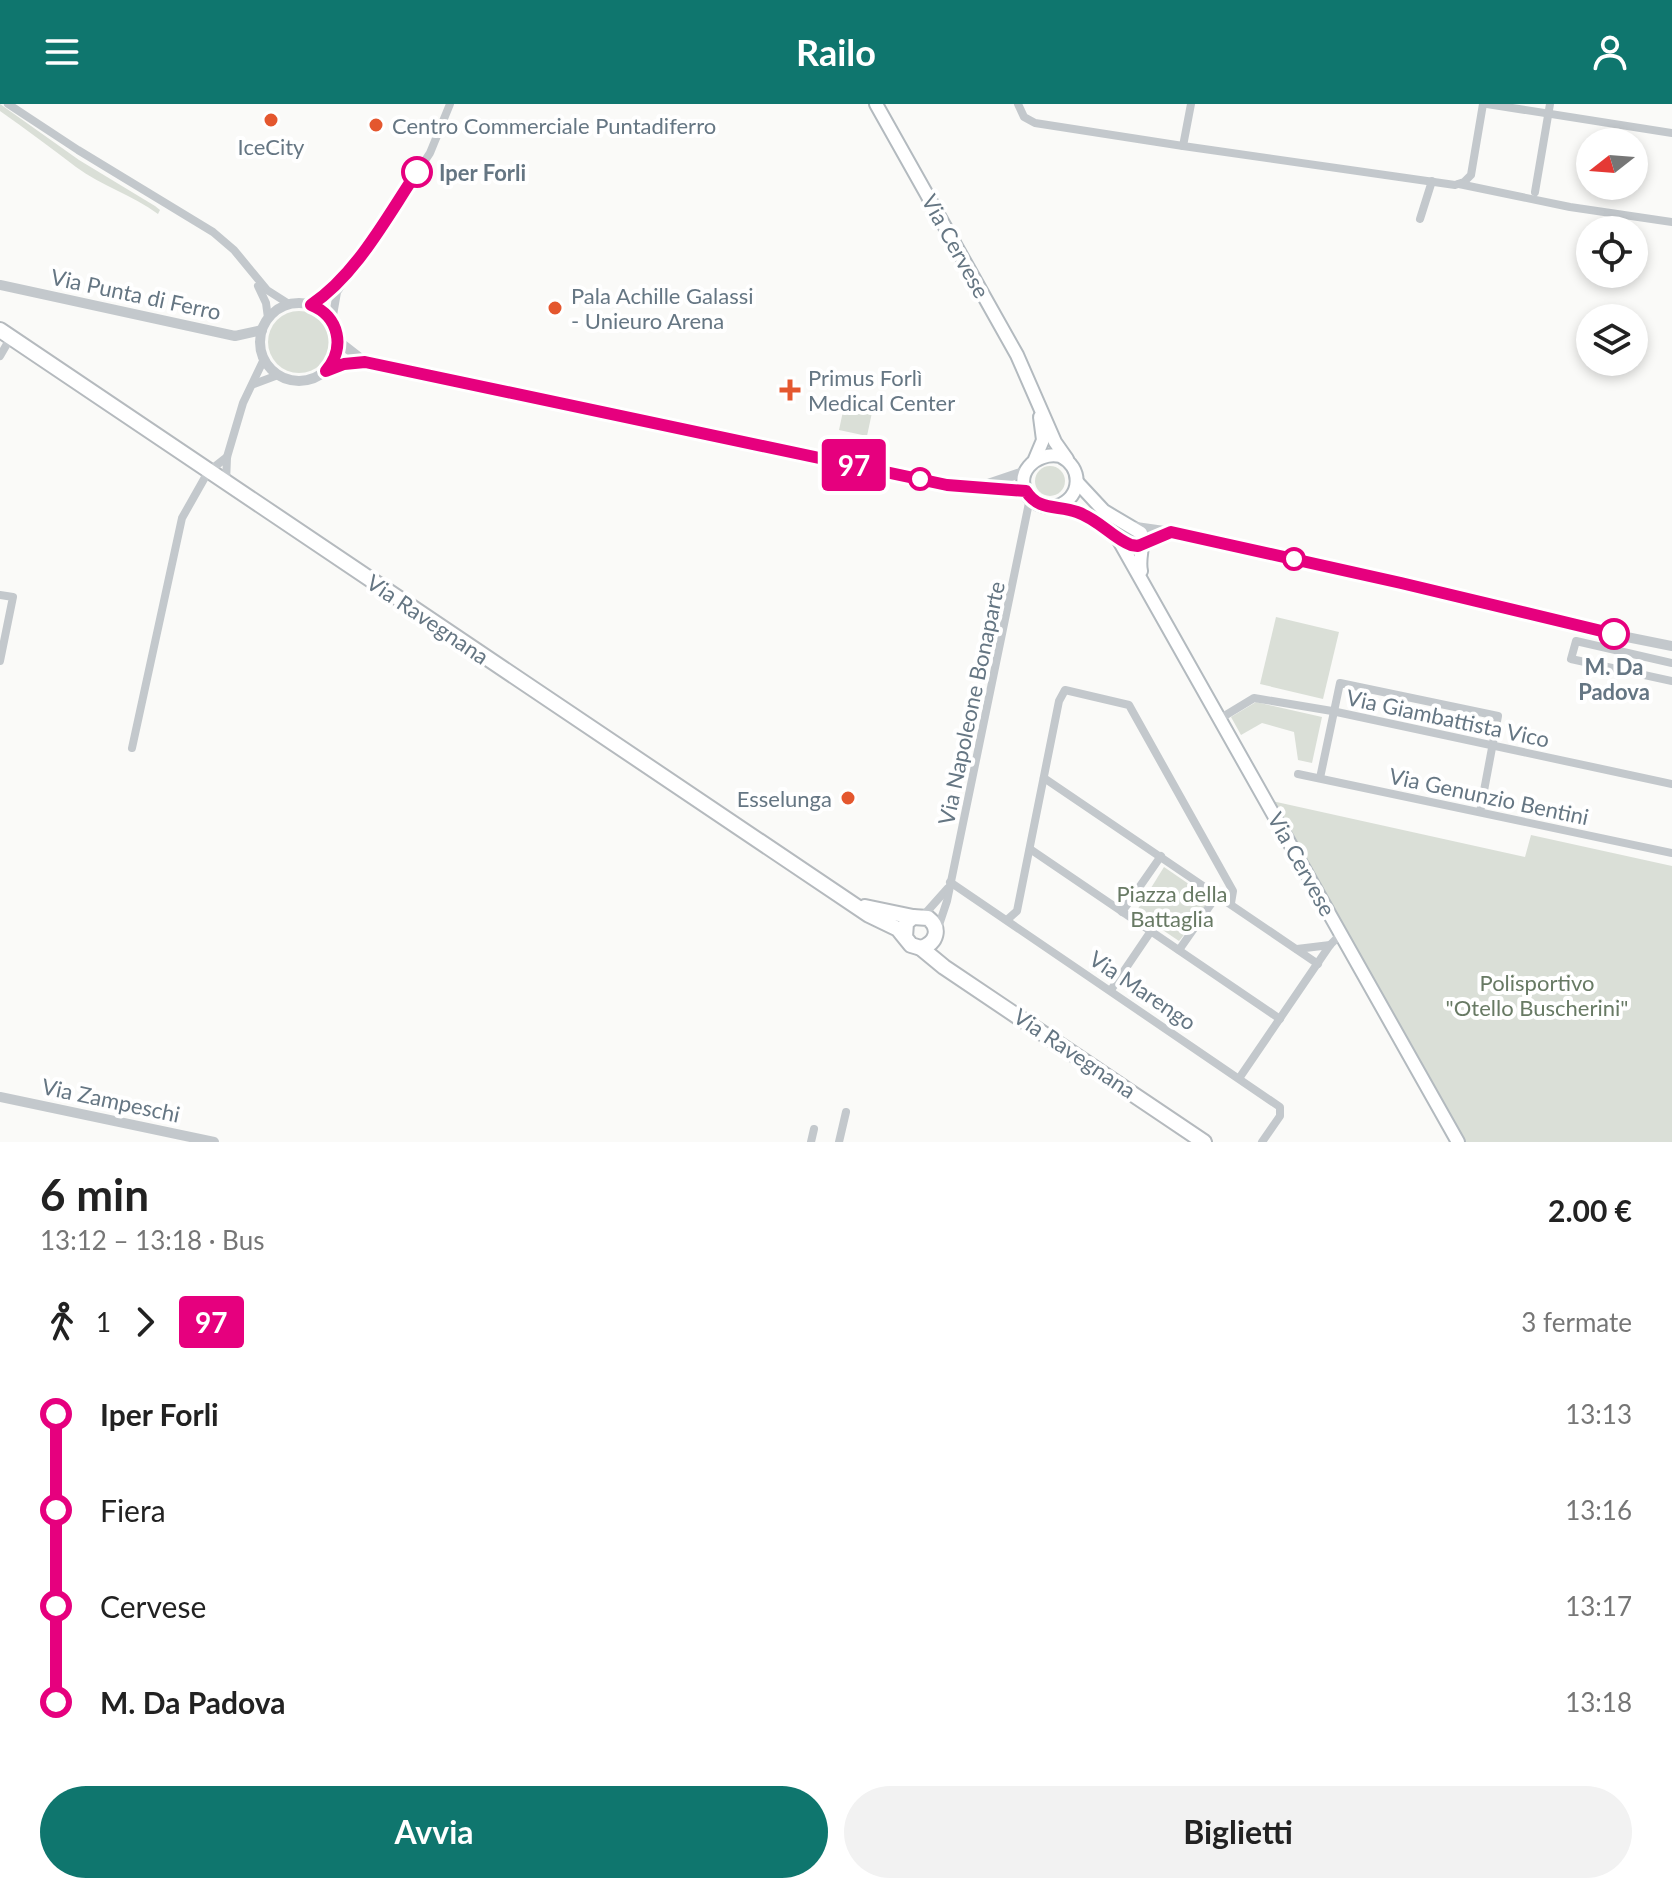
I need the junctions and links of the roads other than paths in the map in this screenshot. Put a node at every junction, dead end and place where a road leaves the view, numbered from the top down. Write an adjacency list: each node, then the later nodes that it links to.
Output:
1 (8, 104): 9 (street)
2 (16, 104): 9 (street)
3 (450, 104): 17 (street)
4 (876, 104): 34 (main road, Via Cervese)
5 (1018, 104): 11 (street)
6 (1191, 104): 11 (street)
7 (1485, 104): 8 (street); 13 (street)
8 (1549, 109): 10 (street); 14 (street)
9 (49, 130): 18 (street)
10 (1672, 133)
11 (1183, 146): 12 (street)
12 (1432, 181): 13 (street); 15 (street)
13 (1458, 184): 16 (street)
14 (1535, 192)
15 (1420, 219)
16 (1672, 222)
17 (356, 262): 21 (street); 23 (street)
18 (245, 264): 20 (street); 22 (street)
19 (0, 285): 26 (street, Via Punta di Ferro)
20 (289, 304): 21 (street); 22 (street)
21 (311, 305): 23 (street)
22 (268, 318): 24 (street)
23 (332, 321): 27 (street)
24 (262, 330): 26 (street, Via Punta di Ferro); 28 (street)
25 (5, 333): 29 (street); 39 (main road, Via Ravegnana)
26 (235, 336): 28 (street)
27 (338, 341): 30 (street); 31 (street)
28 (262, 355): 32 (street); 33 (street)
29 (0, 356)
30 (365, 362): 31 (street); 42 (street)
31 (326, 371): 32 (street)
32 (278, 375): 33 (street)
33 (253, 384): 35 (street)
34 (1033, 390): 36 (main road, Via Cervese); 37 (main road, Via Cervese)
35 (227, 457): 39 (street); 41 (street)
36 (1035, 459): 37 (main road); 38 (main road)
37 (1067, 459): 40 (main road, Via Cervese)
38 (1026, 471): 42 (street); 43 (main road)
39 (208, 472): 41 (main road, Via Ravegnana); 61 (street)
40 (1077, 482): 44 (main road); 46 (main road, Via Cervese)
41 (226, 483): 73 (main road, Via Ravegnana)
42 (973, 488): 43 (street)
43 (1028, 495): 44 (main road, Via Cervese); 45 (street, Via Napoleone Bonaparte)
44 (1051, 507): 45 (street); 48 (main road, Via Cervese)
45 (1027, 526): 70 (street, Via Napoleone Bonaparte)
46 (1136, 527): 47 (street); 49 (main road, Via Cervese)
47 (1171, 532): 49 (street); 52 (street)
48 (1117, 537): 49 (main road, Via Cervese); 50 (main road, Via Cervese)
49 (1143, 543): 50 (main road, Via Cervese)
50 (1146, 586): 59 (main road, Via Cervese)
51 (0, 595): 55 (street)
52 (1577, 627): 53 (street); 54 (street)
53 (1576, 641): 56 (street); 57 (street)
54 (1672, 646)
55 (0, 661)
56 (1672, 663)
57 (1672, 681)
58 (1332, 711): 59 (street, Via Giambattista Vico); 60 (street, Via Giambattista Vico); 60 (street); 64 (street)
59 (1221, 718): 80 (main road, Via Cervese)
60 (1493, 746): 65 (street, Via Giambattista Vico); 66 (street)
61 (132, 748)
62 (1298, 774): 64 (street, Via Genunzio Bentini)
63 (1044, 778): 67 (street); 69 (street); 72 (street)
64 (1320, 778): 66 (street, Via Genunzio Bentini)
65 (1672, 784)
66 (1480, 812): 68 (street, Via Genunzio Bentini)
67 (1030, 849): 74 (street); 76 (street)
68 (1672, 853)
69 (1161, 856): 71 (street); 74 (street)
70 (949, 885): 75 (street, Via Napoleone Bonaparte); 76 (street, Via Marengo); 78 (street, Via Napoleone Bonaparte)
71 (1218, 894): 72 (street); 84 (street)
72 (1231, 903): 82 (street)
73 (857, 905): 75 (main road, Via Ravegnana); 79 (main road, Via Ravegnana)
74 (1122, 912): 77 (street)
75 (918, 916): 78 (main road); 79 (main road)
76 (1008, 919): 87 (street, Via Marengo)
77 (1151, 931): 84 (street); 87 (street)
78 (935, 936): 81 (main road); 86 (main road)
79 (905, 937): 81 (main road)
80 (1344, 939): 83 (street); 98 (main road, Via Cervese)
81 (921, 948): 86 (main road, Via Ravegnana)
82 (1296, 949): 83 (street); 85 (street)
83 (1327, 949): 85 (street)
84 (1179, 950): 88 (street)
85 (1318, 964): 88 (street)
86 (944, 967): 96 (main road, Via Ravegnana)
87 (1111, 990): 89 (street, Via Marengo)
88 (1280, 1019): 89 (street)
89 (1240, 1077): 97 (street, Via Marengo)
90 (0, 1097): 93 (street, Via Zampeschi)
91 (846, 1112): 95 (street)
92 (814, 1129): 94 (street)
93 (214, 1142)
94 (811, 1142)
95 (839, 1142)
96 (1204, 1142)
97 (1262, 1142)
98 (1458, 1142)

